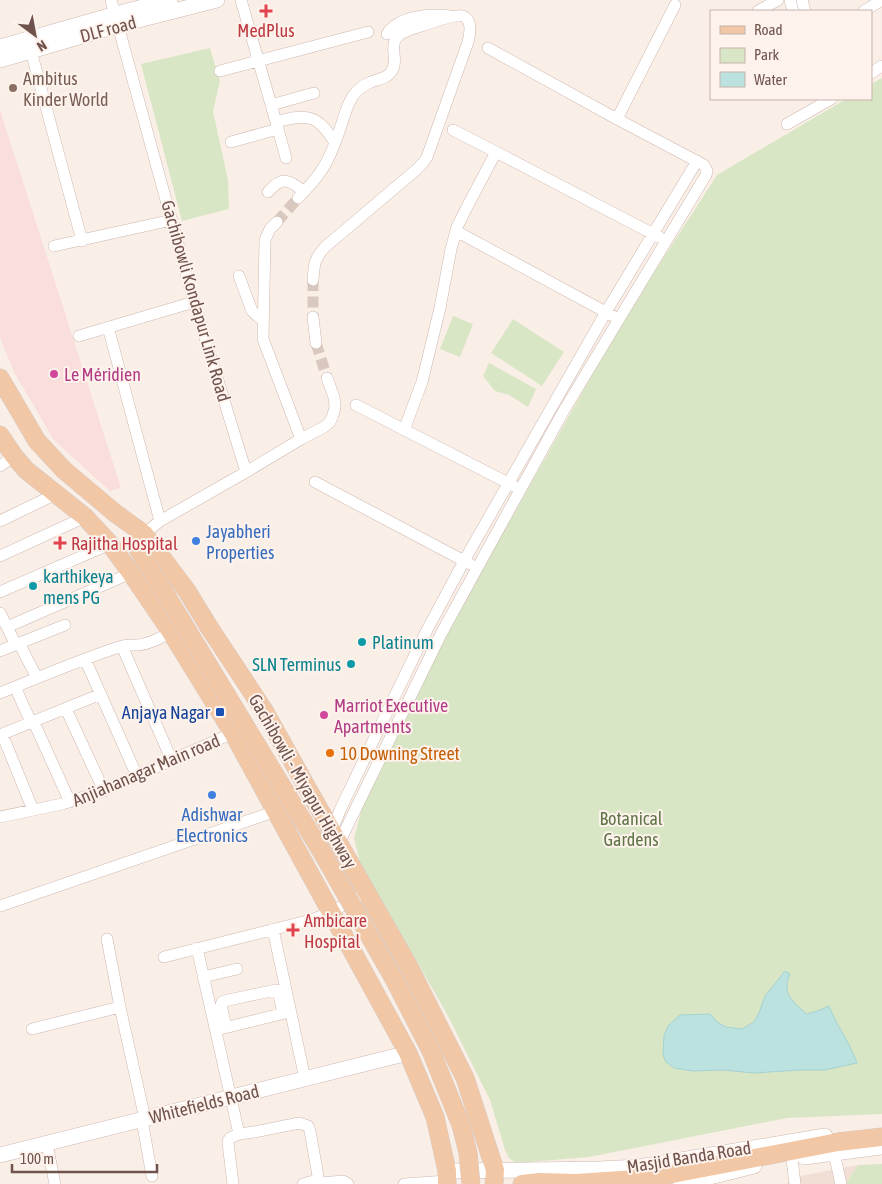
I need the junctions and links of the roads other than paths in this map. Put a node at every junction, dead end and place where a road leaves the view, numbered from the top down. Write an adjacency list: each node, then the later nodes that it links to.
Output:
1 (170, 0): 9 (main road)
2 (217, 0): 9 (main road, DLF road)
3 (241, 0): 17 (street)
4 (778, 0): 7 (street)
5 (882, 0): 8 (street)
6 (675, 5): 22 (street)
7 (760, 10)
8 (866, 10)
9 (115, 13): 13 (main road); 15 (main road, DLF road); 32 (street, Gachibowli Kondapur Link Road)
10 (454, 16): 12 (street); 27 (street); 40 (street)
11 (368, 32): 17 (street)
12 (387, 34)
13 (0, 48)
14 (488, 48): 22 (street)
15 (31, 51): 16 (main road, DLF road); 36 (street)
16 (0, 60)
17 (258, 61): 18 (street); 21 (street)
18 (220, 71)
19 (314, 93): 21 (street)
20 (822, 101): 23 (street)
21 (271, 105): 24 (street)
22 (617, 119): 30 (street)
23 (787, 124)
24 (277, 125): 26 (street); 27 (street); 29 (street)
25 (453, 130): 28 (street)
26 (231, 142)
27 (335, 143): 31 (street)
28 (496, 152): 34 (street); 35 (street)
29 (286, 158)
30 (697, 161): 35 (street); 37 (street)
31 (268, 192)
32 (172, 220): 36 (street); 41 (street, Gachibowli Kondapur Link Road)
33 (277, 222): 45 (street)
34 (456, 231): 42 (street); 52 (street)
35 (653, 234): 37 (street); 42 (street)
36 (82, 241): 38 (street)
37 (667, 242): 44 (street)
38 (54, 246)
39 (239, 276): 45 (street)
40 (313, 280)
41 (194, 302): 46 (street); 56 (street, Gachibowli Kondapur Link Road)
42 (606, 312): 44 (street); 58 (street)
43 (313, 317): 48 (street)
44 (619, 319): 59 (street)
45 (264, 321): 54 (street)
46 (108, 327): 47 (street); 63 (street)
47 (79, 336)
48 (316, 343)
49 (0, 378): 64 (main road)
50 (327, 378): 54 (street)
51 (356, 406): 52 (street)
52 (404, 430): 58 (street)
53 (0, 434): 55 (main road, Gachibowli - Miyapur Highway)
54 (301, 439): 56 (street)
55 (7, 461): 60 (main road, Gachibowli - Miyapur Highway)
56 (246, 472): 63 (street)
57 (314, 482): 67 (street)
58 (508, 483): 59 (street); 67 (street)
59 (520, 490): 68 (street)
60 (56, 494): 61 (main road, Gachibowli - Miyapur Highway); 62 (street)
61 (85, 517): 65 (main road, Gachibowli - Miyapur Highway); 66 (street)
62 (0, 520)
63 (160, 521): 64 (street)
64 (140, 539): 94 (main road, Gachibowli - Miyapur Highway); 132 (main road, bridge)
65 (110, 544): 69 (main road, Gachibowli - Miyapur Highway); 70 (street)
66 (0, 556)
67 (464, 561): 68 (street); 94 (street)
68 (477, 568): 94 (street)
69 (131, 573): 73 (street); 74 (main road, Gachibowli - Miyapur Highway)
70 (0, 592)
71 (0, 613): 73 (street)
72 (65, 625): 75 (street)
73 (6, 627): 75 (street)
74 (171, 632): 76 (street); 85 (main road, Gachibowli - Miyapur Highway)
75 (18, 644): 77 (street); 79 (street)
76 (122, 646): 78 (street); 87 (street)
77 (0, 651)
78 (85, 659): 79 (street); 82 (street)
79 (37, 678): 80 (street)
80 (15, 687): 81 (street); 84 (street)
81 (0, 693)
82 (101, 694): 83 (street); 88 (street)
83 (66, 709): 84 (street); 89 (street)
84 (32, 722): 86 (street); 90 (street)
85 (234, 733): 87 (street, Anjiahanagar Main road); 92 (main road, Gachibowli - Miyapur Highway)
86 (1, 735): 91 (street)
87 (172, 761): 88 (street, Anjiahanagar Main road)
88 (137, 776): 89 (street, Anjiahanagar Main road)
89 (104, 790): 90 (street, Anjiahanagar Main road)
90 (70, 802): 91 (street, Anjiahanagar Main road)
91 (33, 810): 93 (street, Anjiahanagar Main road)
92 (276, 811): 96 (street); 97 (main road, Gachibowli - Miyapur Highway)
93 (0, 817)
94 (336, 837): 95 (main road, Gachibowli - Miyapur Highway)
95 (366, 892): 97 (street); 123 (main road, Gachibowli - Miyapur Highway)
96 (0, 906)
97 (331, 912): 98 (street); 110 (main road, Gachibowli - Miyapur Highway)
98 (274, 929): 100 (street); 104 (street)
99 (107, 939): 106 (street)
100 (197, 948): 101 (street); 103 (street)
101 (164, 956)
102 (237, 969): 103 (street)
103 (207, 977): 105 (street)
104 (285, 985): 105 (street); 107 (street)
105 (213, 1002): 108 (street)
106 (120, 1007): 109 (street); 113 (street)
107 (287, 1012): 108 (street); 108 (street); 111 (street)
108 (221, 1028): 112 (street)
109 (32, 1029)
110 (408, 1053): 111 (main road, Whitefields Road); 124 (main road, Gachibowli - Miyapur Highway)
111 (305, 1079): 112 (main road, Whitefields Road)
112 (231, 1097): 113 (main road, Whitefields Road); 115 (street)
113 (144, 1119): 117 (main road, Whitefields Road); 122 (street)
114 (882, 1130): 123 (main road, Masjid Banda Road)
115 (239, 1134): 126 (street); 127 (street)
116 (882, 1137): 133 (main road)
117 (47, 1144): 120 (main road, Whitefields Road); 125 (street)
118 (882, 1147): 119 (main road, Masjid Banda Road)
119 (834, 1152): 121 (main road, Masjid Banda Road); 136 (street)
120 (0, 1155)
121 (792, 1159): 134 (main road, Masjid Banda Road); 135 (street)
122 (152, 1176)
123 (494, 1177): 124 (main road, Masjid Banda Road)
124 (447, 1179): 131 (street)
125 (55, 1184)
126 (234, 1184)
127 (303, 1184)
128 (310, 1184): 129 (street)
129 (348, 1184)
130 (404, 1184): 131 (street)
131 (410, 1184)
132 (471, 1184)
133 (522, 1184)
134 (681, 1184)
135 (795, 1184)
136 (841, 1184)

